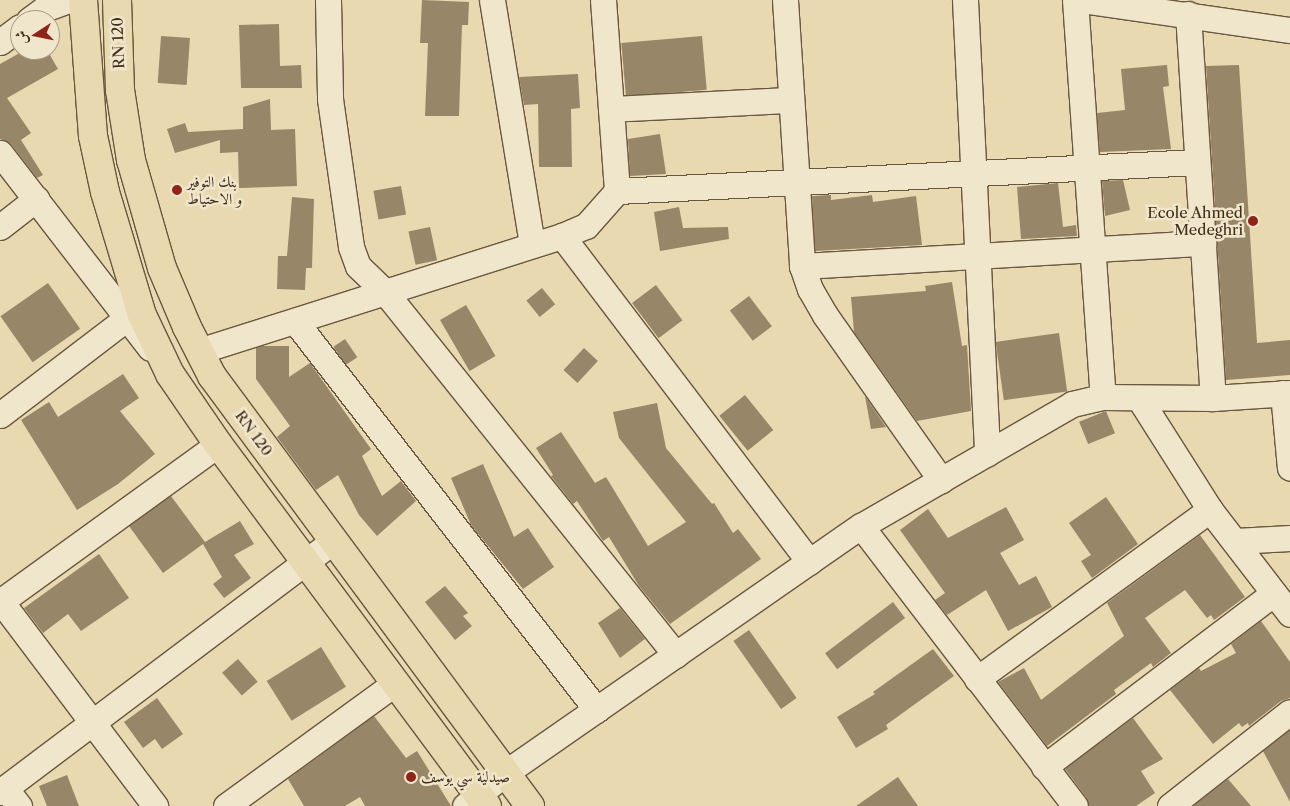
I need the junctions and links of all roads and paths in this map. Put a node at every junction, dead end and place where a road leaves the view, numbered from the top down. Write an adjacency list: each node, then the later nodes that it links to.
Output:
1 (69, 0): 11 (street)
2 (83, 0): 34 (main road)
3 (117, 0): 33 (main road, RN 120)
4 (328, 0): 30 (street)
5 (492, 0): 26 (street)
6 (603, 0): 15 (street)
7 (785, 0): 14 (street)
8 (965, 0): 19 (street)
9 (1075, 0): 18 (street)
10 (1081, 0): 12 (street)
11 (43, 10)
12 (1188, 14): 13 (street); 17 (street)
13 (1290, 30)
14 (790, 100): 15 (street); 20 (street)
15 (611, 109): 21 (street)
16 (0, 153): 22 (street)
17 (1198, 162): 18 (street); 25 (street)
18 (1086, 167): 19 (street); 27 (street)
19 (975, 172): 20 (street); 28 (street)
20 (795, 181): 21 (street); 29 (street)
21 (617, 191): 24 (street)
22 (36, 199): 23 (street); 31 (street)
23 (0, 227)
24 (562, 236): 26 (street); 50 (street)
25 (1203, 243): 27 (street); 38 (street)
26 (532, 246): 30 (street)
27 (1093, 252): 28 (street); 36 (street)
28 (979, 258): 29 (street); 41 (street)
29 (802, 266): 43 (street)
30 (386, 292): 32 (street); 54 (street)
31 (127, 318): 34 (street); 39 (street)
32 (295, 321): 33 (street); 57 (street)
33 (199, 351): 47 (main road, RN 120)
34 (170, 374): 40 (main road)
35 (1286, 393): 38 (street); 42 (street)
36 (1104, 397): 37 (street); 41 (street)
37 (1140, 398): 38 (street); 44 (street)
38 (1213, 398)
39 (0, 415)
40 (218, 444): 49 (main road); 52 (street)
41 (987, 453): 43 (street)
42 (1290, 468)
43 (941, 480): 45 (street)
44 (1210, 510): 48 (street); 55 (street)
45 (861, 526): 50 (street); 55 (street)
46 (1290, 538): 48 (street)
47 (332, 542): 49 (street); 61 (main road, RN 120)
48 (1234, 542): 51 (street)
49 (304, 562): 56 (main road); 59 (street)
50 (809, 562): 54 (street)
51 (1274, 593): 53 (street); 60 (street)
52 (0, 601): 59 (street)
53 (1290, 614)
54 (676, 655): 57 (street)
55 (978, 679): 60 (street)
56 (395, 682): 63 (main road); 65 (street)
57 (597, 710): 61 (street)
58 (1290, 712): 68 (street)
59 (92, 723): 62 (street); 64 (street)
60 (1044, 766): 67 (street)
61 (505, 773): 63 (street); 66 (main road, RN 120)
62 (8, 795)
63 (477, 802)
64 (155, 806)
65 (226, 806)
66 (530, 806)
67 (1075, 806)
68 (1170, 806)

